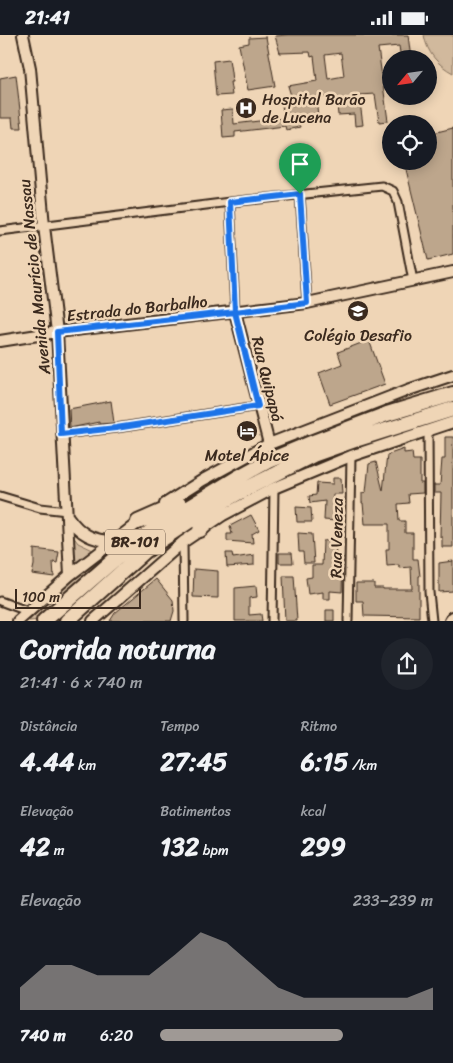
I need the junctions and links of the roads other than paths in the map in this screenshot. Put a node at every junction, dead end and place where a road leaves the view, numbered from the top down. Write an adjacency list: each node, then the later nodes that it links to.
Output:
1 (23, 35): 4 (main road, Avenida Maurício de Nassau)
2 (300, 194): 3 (street); 7 (street); 8 (street)
3 (230, 202): 4 (street); 9 (street, Rua Quipapá)
4 (44, 226): 5 (street); 10 (main road, Avenida Maurício de Nassau)
5 (0, 231)
6 (453, 272): 7 (main road, Estrada do Barbalho)
7 (413, 281): 8 (main road, Estrada do Barbalho)
8 (307, 303): 9 (main road, Estrada do Barbalho)
9 (235, 312): 10 (main road, Estrada do Barbalho); 14 (main road, Rua Quipapá)
10 (57, 332): 11 (main road, Estrada do Barbalho); 18 (main road, Avenida Maurício de Nassau)
11 (0, 341)
12 (453, 375): 19 (main road)
13 (453, 394): 21 (highway, BR-101)
14 (258, 406): 18 (street); 19 (main road, Rua Quipapá)
15 (448, 411): 23 (highway, BR-101)
16 (453, 422): 17 (main road)
17 (428, 431): 20 (main road); 41 (street)
18 (61, 434): 25 (main road, Avenida Maurício de Nassau)
19 (269, 444): 26 (main road)
20 (351, 456): 22 (main road); 40 (street, Rua Veneza)
21 (237, 478): 26 (highway); 35 (highway, BR-101)
22 (274, 488): 27 (main road); 39 (street)
23 (238, 493): 27 (highway); 36 (highway, BR-101)
24 (0, 495): 25 (street)
25 (68, 514): 28 (main road); 30 (main road, Avenida Maurício de Nassau)
26 (138, 522): 28 (main road)
27 (200, 530): 29 (main road)
28 (113, 541): 30 (main road)
29 (183, 542): 37 (main road); 38 (street)
30 (70, 575): 32 (main road)
31 (0, 601): 32 (street)
32 (27, 611): 34 (main road)
33 (453, 617): 42 (main road)
34 (18, 621)
35 (44, 621)
36 (67, 621)
37 (93, 621)
38 (184, 621)
39 (272, 621)
40 (348, 621)
41 (432, 621)
42 (450, 621)

